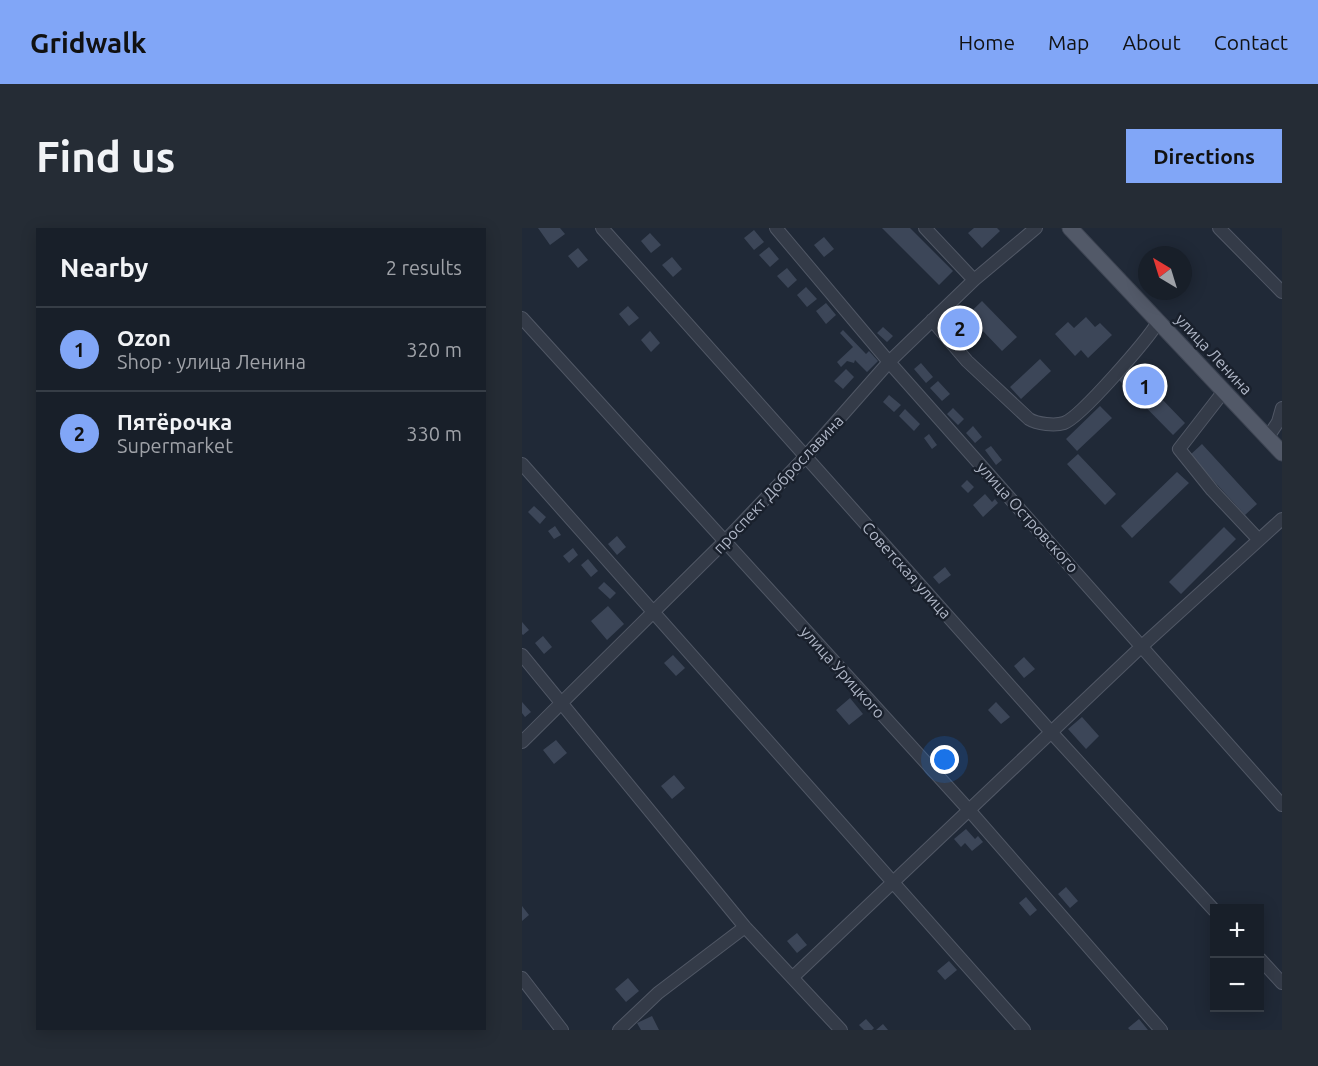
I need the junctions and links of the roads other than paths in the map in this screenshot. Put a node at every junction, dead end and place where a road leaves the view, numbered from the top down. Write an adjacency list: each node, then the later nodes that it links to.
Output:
1 (602, 228): 17 (street, Советская улица)
2 (776, 228): 12 (street, улица Островского)
3 (925, 228): 7 (street)
4 (1036, 228): 7 (street, проспект Доброславина)
5 (1070, 228): 11 (main road, улица Ленина)
6 (1219, 228): 8 (street)
7 (974, 280): 10 (street, проспект Доброславина)
8 (1282, 292)
9 (522, 318): 21 (street, улица Урицкого)
10 (932, 320): 11 (street); 12 (street, проспект Доброславина)
11 (1158, 322): 13 (main road, улица Ленина)
12 (889, 362): 17 (street, проспект Доброславина); 23 (street, улица Островского)
13 (1224, 391): 15 (main road, улица Ленина); 20 (street)
14 (1282, 408): 15 (street)
15 (1268, 437): 16 (main road, улица Ленина)
16 (1282, 453)
17 (806, 456): 21 (street, проспект Доброславина); 26 (street, Советская улица)
18 (522, 464): 22 (street)
19 (1282, 519): 20 (street)
20 (1259, 540): 23 (street)
21 (724, 542): 22 (street, проспект Доброславина); 29 (street, улица Урицкого)
22 (652, 611): 25 (street, проспект Доброславина); 30 (street)
23 (1142, 646): 26 (street); 28 (street, улица Островского)
24 (522, 655): 25 (street)
25 (563, 704): 27 (street, проспект Доброславина); 32 (street)
26 (1051, 732): 29 (street); 31 (street, Советская улица)
27 (522, 742)
28 (1282, 805)
29 (969, 810): 30 (street); 41 (street, улица Урицкого)
30 (894, 881): 34 (street); 40 (street)
31 (1210, 905)
32 (745, 927): 34 (street); 38 (street)
33 (1264, 963): 36 (street)
34 (793, 977): 39 (street)
35 (522, 978): 37 (street)
36 (1282, 983)
37 (562, 1030)
38 (619, 1030)
39 (841, 1030)
40 (1023, 1030)
41 (1161, 1030)

